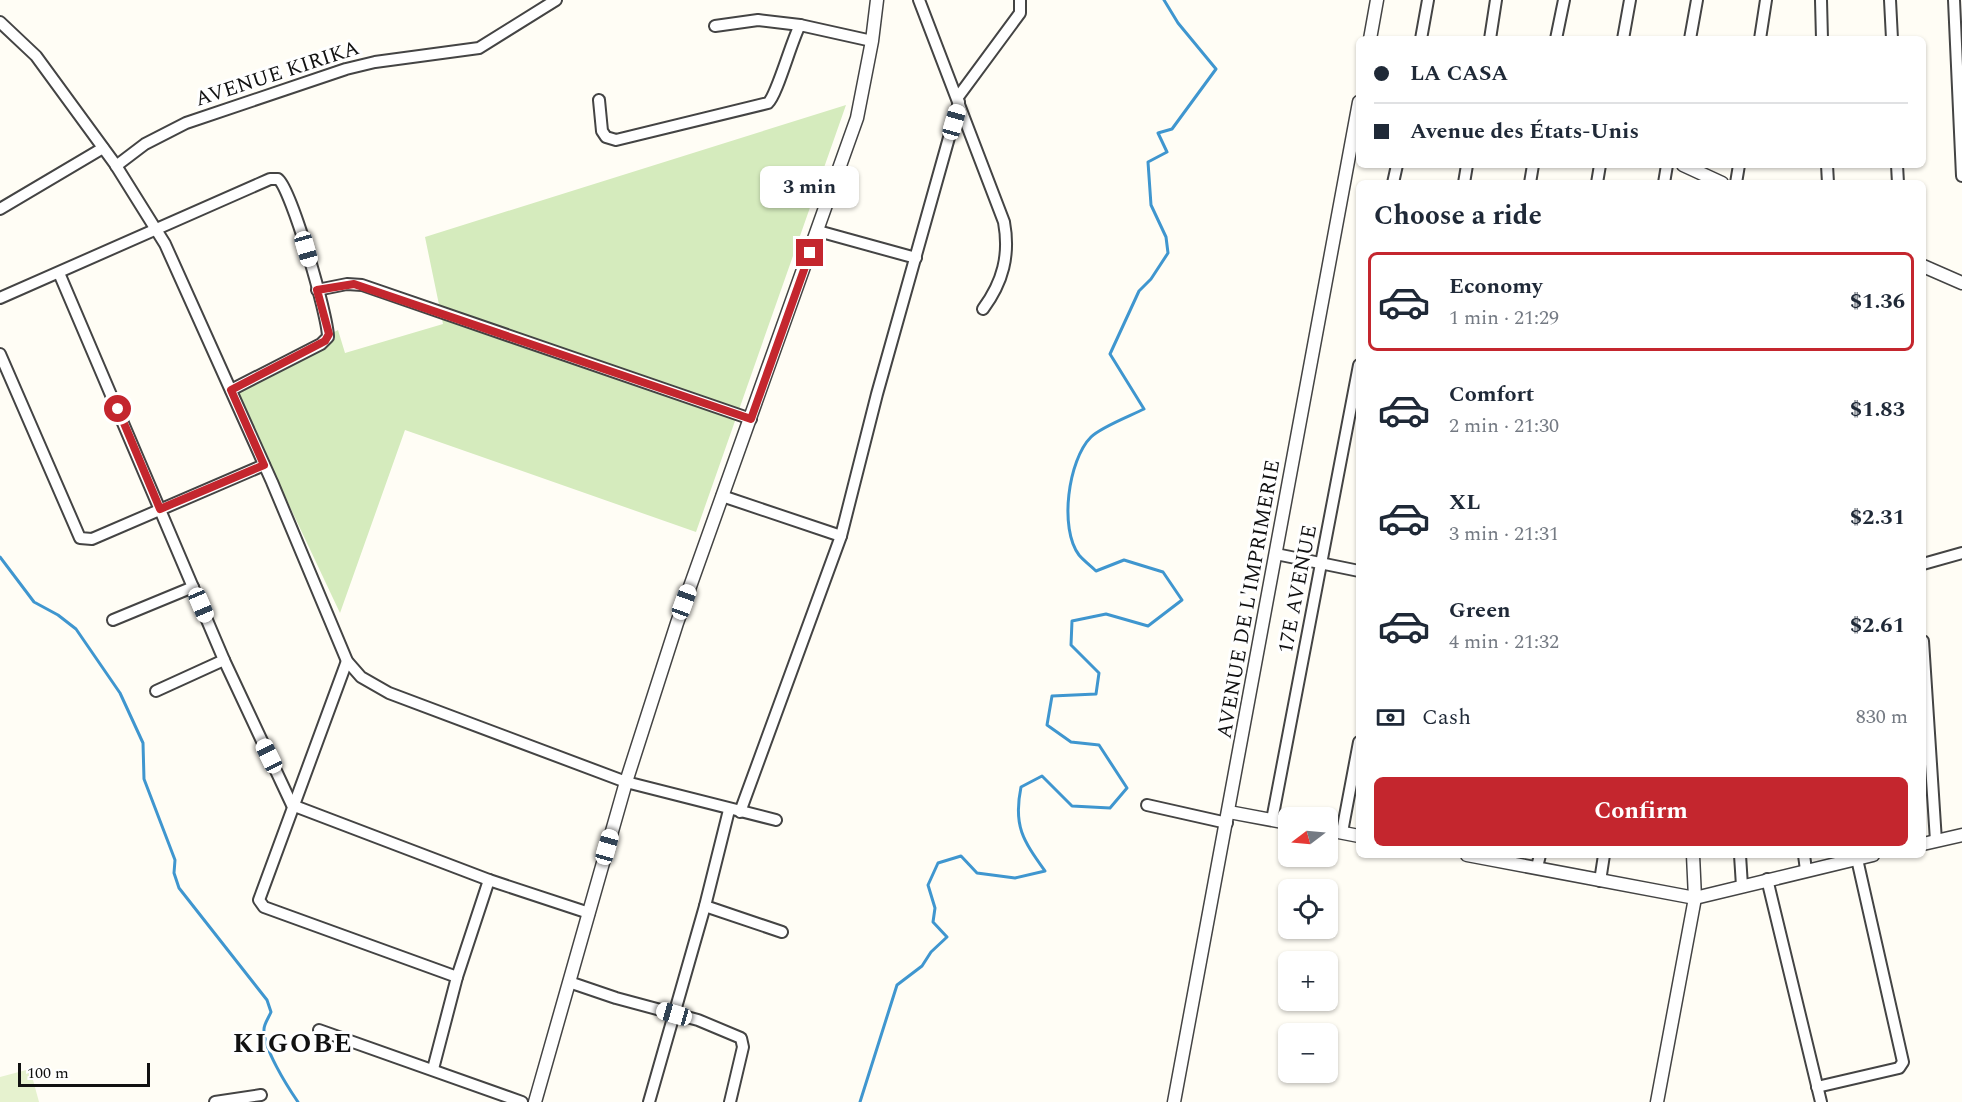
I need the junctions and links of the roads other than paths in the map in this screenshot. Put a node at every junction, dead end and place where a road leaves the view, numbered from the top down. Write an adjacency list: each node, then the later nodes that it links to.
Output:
1 (556, 0): 32 (street, AVENUE KIRIKA)
2 (877, 0): 27 (street)
3 (919, 0): 28 (street)
4 (1020, 0): 28 (street)
5 (1377, 0): 18 (street)
6 (1428, 0): 19 (street)
7 (1496, 0): 20 (street)
8 (1564, 0): 21 (street)
9 (1630, 0): 22 (street)
10 (1696, 0): 23 (street)
11 (1766, 0): 24 (street)
12 (1821, 0): 25 (street)
13 (1890, 0): 26 (street)
14 (1954, 0): 34 (street)
15 (0, 22): 31 (street)
16 (800, 25): 17 (street); 27 (street); 29 (street)
17 (716, 26)
18 (1374, 36)
19 (1422, 36)
20 (1490, 36)
21 (1558, 36)
22 (1624, 36)
23 (1690, 36)
24 (1760, 36)
25 (1822, 36)
26 (1892, 36)
27 (872, 41): 38 (street)
28 (958, 99): 39 (street); 45 (street)
29 (599, 100)
30 (1356, 118): 55 (street, AVENUE DE L'IMPRIMERIE)
31 (103, 148): 32 (street); 36 (street)
32 (116, 166): 37 (street)
33 (1690, 168): 35 (street)
34 (1962, 176)
35 (1716, 180)
36 (0, 209)
37 (157, 230): 41 (street); 43 (street); 48 (street)
38 (818, 231): 39 (street); 49 (street)
39 (916, 258): 53 (street)
40 (1926, 267): 42 (street)
41 (59, 273): 44 (street); 52 (street)
42 (1962, 283)
43 (317, 290): 48 (street); 49 (street)
44 (0, 298)
45 (983, 309)
46 (0, 354): 52 (street)
47 (1356, 381): 57 (street, 17E AVENUE)
48 (231, 390): 50 (street)
49 (751, 419): 51 (street)
50 (264, 465): 52 (street); 62 (street)
51 (723, 496): 53 (street); 66 (street)
52 (160, 509): 59 (street)
53 (841, 536): 69 (street)
54 (1962, 553): 56 (street)
55 (1276, 554): 57 (street); 70 (street, AVENUE DE L'IMPRIMERIE)
56 (1926, 563)
57 (1322, 565): 58 (street); 72 (street, 17E AVENUE)
58 (1356, 571)
59 (193, 587): 60 (street); 61 (street)
60 (113, 620)
61 (224, 660): 64 (street); 67 (street)
62 (346, 661): 66 (street); 67 (street)
63 (1926, 687): 78 (street)
64 (156, 691)
65 (1356, 758): 75 (street)
66 (626, 782): 69 (street); 95 (street)
67 (292, 805): 90 (street); 97 (street)
68 (1147, 805): 70 (street)
69 (735, 811): 71 (street); 94 (street)
70 (1228, 818): 72 (street); 109 (street, AVENUE DE L'IMPRIMERIE)
71 (776, 820)
72 (1272, 820): 73 (street)
73 (1278, 821)
74 (1338, 831): 75 (street)
75 (1342, 832): 76 (street)
76 (1356, 835)
77 (1962, 835): 78 (street)
78 (1936, 841): 79 (street)
79 (1926, 843)
80 (1504, 858): 87 (street)
81 (1604, 858): 91 (street)
82 (1693, 858): 93 (street)
83 (1740, 858): 92 (street)
84 (1804, 858): 88 (street)
85 (1860, 858): 86 (street)
86 (1857, 859): 88 (street); 102 (street)
87 (1538, 861): 91 (street)
88 (1806, 870): 89 (street)
89 (1767, 879): 92 (street); 102 (street)
90 (489, 880): 95 (street); 97 (street)
91 (1600, 881): 93 (street)
92 (1742, 886): 93 (street)
93 (1695, 898): 110 (street)
94 (705, 906): 96 (street); 99 (street)
95 (589, 913): 98 (street)
96 (782, 932)
97 (458, 977): 101 (street)
98 (569, 982): 99 (street); 106 (street)
99 (674, 1014): 107 (street); 108 (street)
100 (319, 1030): 101 (street)
101 (433, 1069): 105 (street)
102 (1817, 1087): 111 (street)
103 (261, 1095): 104 (street)
104 (218, 1102)
105 (522, 1102)
106 (535, 1102)
107 (649, 1102)
108 (730, 1102)
109 (1174, 1102)
110 (1657, 1102)
111 (1821, 1102)

